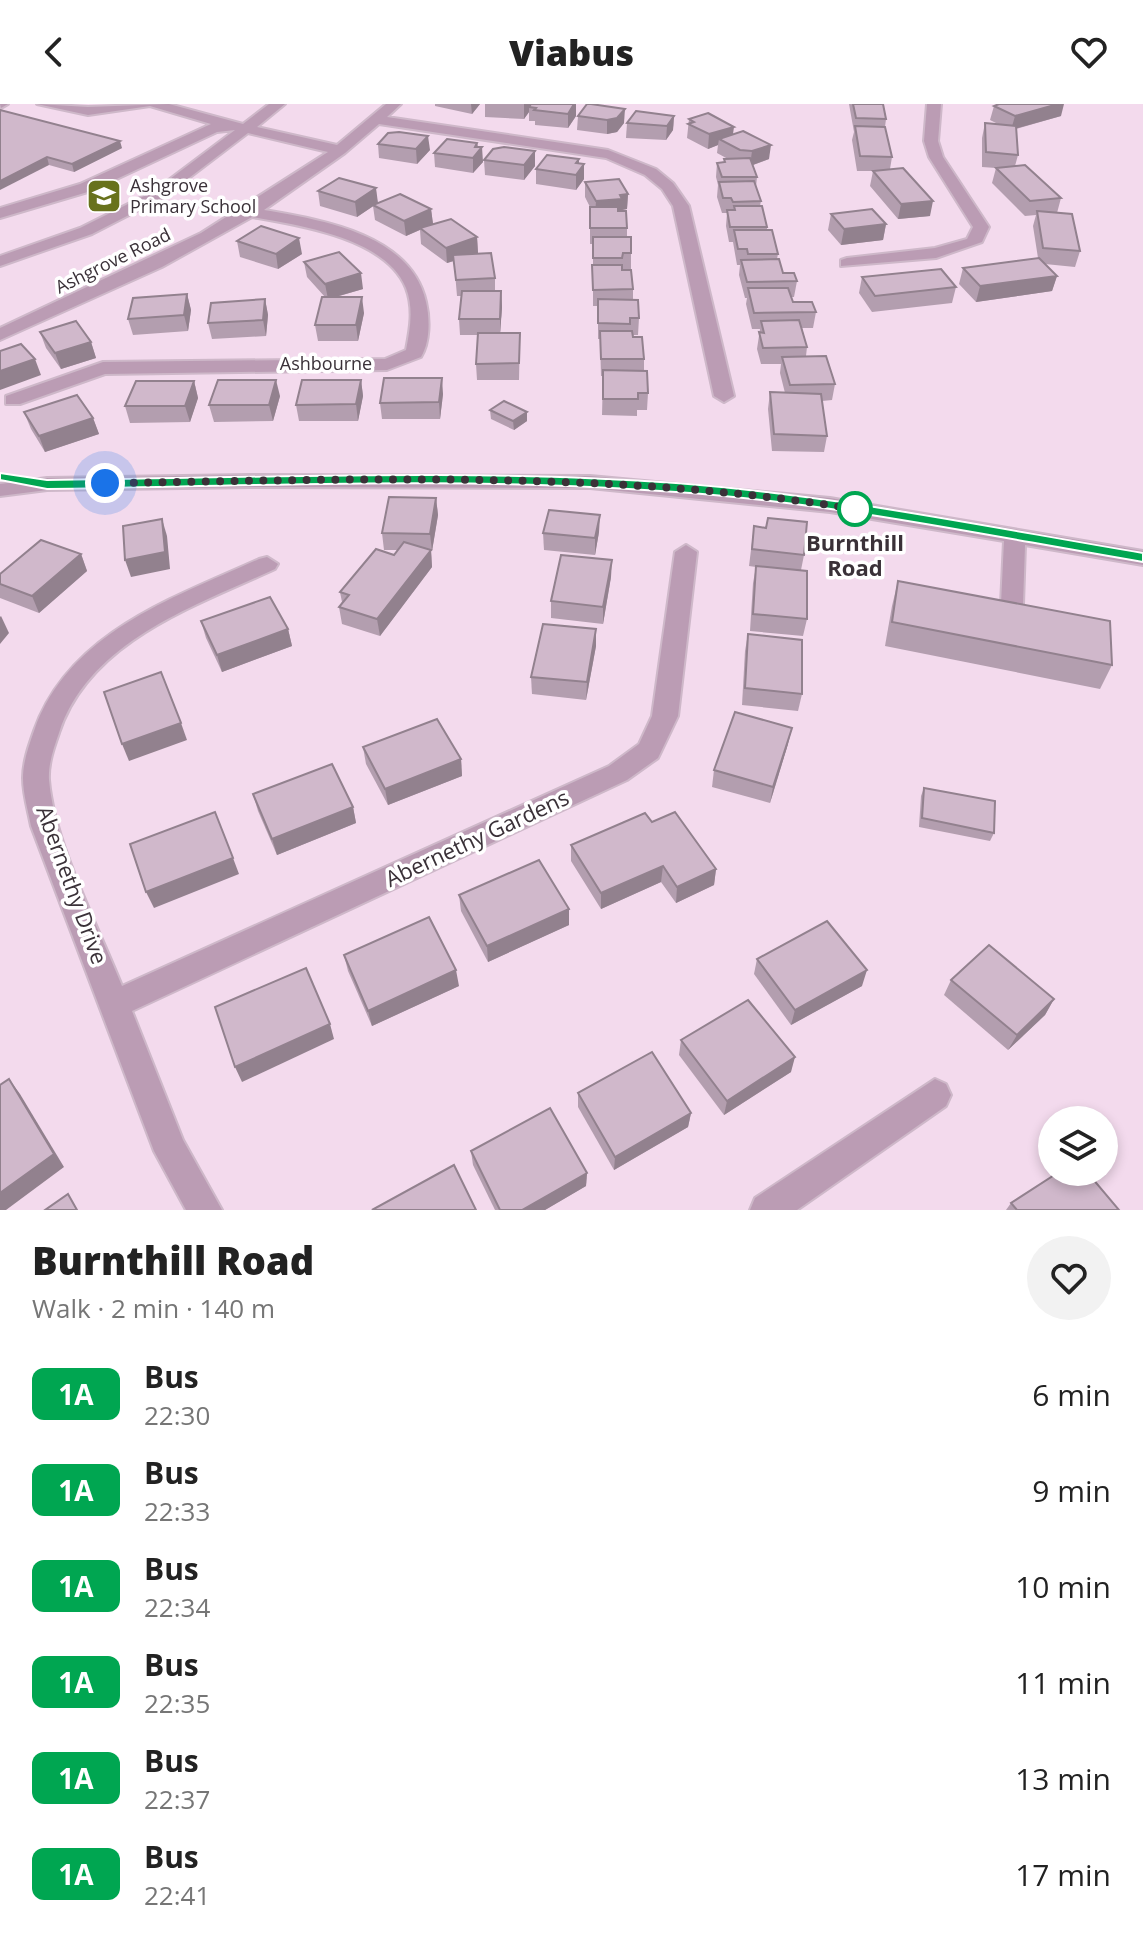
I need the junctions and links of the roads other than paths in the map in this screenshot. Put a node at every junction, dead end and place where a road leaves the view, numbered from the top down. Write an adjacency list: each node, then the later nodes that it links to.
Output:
1 (44, 104): 2 (street)
2 (145, 104)
3 (155, 104): 8 (street)
4 (278, 104): 9 (street)
5 (394, 104): 7 (street, Ashgrove Road)
6 (934, 104): 14 (street)
7 (377, 120): 10 (street, Ashgrove Road); 16 (street)
8 (228, 125): 9 (street); 12 (street)
9 (246, 129): 10 (street); 13 (street)
10 (340, 150): 11 (street, Ashgrove Road)
11 (251, 212): 15 (street, Ashgrove Road); 17 (street, Ashbourne)
12 (0, 213)
13 (0, 261)
14 (847, 263)
15 (0, 335)
16 (724, 396)
17 (13, 400)
18 (0, 477): 19 (street)
19 (47, 484): 20 (street); 21 (street)
20 (0, 490)
21 (1015, 534): 23 (street); 25 (street)
22 (686, 552): 26 (street, Abernethy Gardens)
23 (1143, 558)
24 (267, 564): 26 (street, Abernethy Drive)
25 (1040, 609)
26 (115, 1004): 28 (street, Abernethy Drive)
27 (935, 1095): 29 (street)
28 (205, 1210)
29 (767, 1210)

